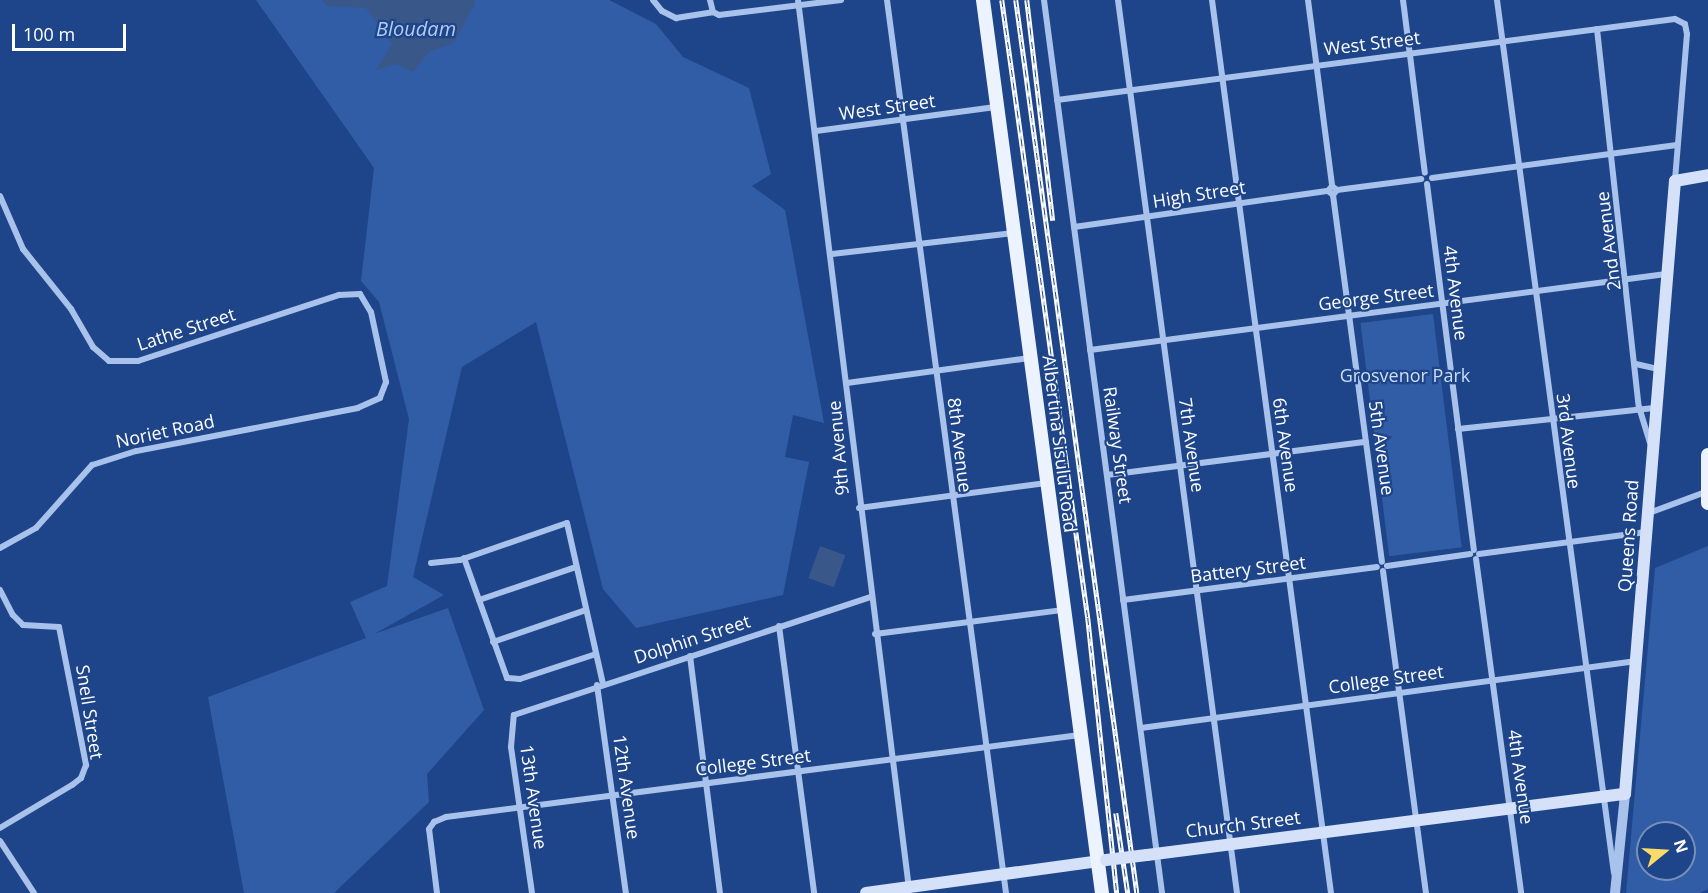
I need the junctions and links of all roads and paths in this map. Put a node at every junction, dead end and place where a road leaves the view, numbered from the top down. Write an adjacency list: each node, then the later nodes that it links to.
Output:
1 (653, 0): 13 (street)
2 (710, 0): 13 (street)
3 (841, 0): 12 (street)
4 (887, 0): 23 (street, 8th Avenue)
5 (983, 0): 22 (main road, Albertina Sisulu Road)
6 (1044, 0): 21 (street, Railway Street)
7 (1118, 0): 20 (street, 7th Avenue)
8 (1212, 0): 19 (street, 6th Avenue)
9 (1308, 0): 18 (street, 5th Avenue)
10 (1403, 0): 17 (street)
11 (1497, 0): 16 (street, 3rd Avenue)
12 (799, 3): 13 (street); 24 (street, 9th Avenue)
13 (713, 13)
14 (1687, 28): 15 (street, West Street); 25 (street, Queens Road)
15 (1597, 30): 16 (street, West Street); 26 (street, 2nd Avenue)
16 (1502, 42): 17 (street, West Street); 27 (street, 3rd Avenue)
17 (1410, 54): 18 (street, West Street); 29 (street)
18 (1317, 66): 19 (street, West Street); 32 (street, 5th Avenue)
19 (1222, 78): 20 (street, West Street); 34 (street, 6th Avenue)
20 (1130, 90): 21 (street, West Street); 35 (street, 7th Avenue)
21 (1057, 100): 36 (street, Railway Street)
22 (997, 107): 23 (street, West Street); 37 (main road, Albertina Sisulu Road)
23 (902, 120): 24 (street, West Street); 38 (street, 8th Avenue)
24 (816, 131): 39 (street, 9th Avenue)
25 (1677, 145): 26 (street); 31 (street, Queens Road)
26 (1612, 153): 27 (street); 41 (street, 2nd Avenue)
27 (1518, 165): 30 (street); 42 (street, 3rd Avenue)
28 (1708, 175): 31 (main road)
29 (1423, 176): 30 (street); 32 (street, High Street)
30 (1429, 181): 43 (street, 4th Avenue)
31 (1674, 181): 40 (main road, Queens Road)
32 (1332, 191): 34 (street, High Street); 44 (street, 5th Avenue)
33 (1, 201): 53 (street, Lathe Street)
34 (1239, 202): 35 (street, High Street); 45 (street, 6th Avenue)
35 (1147, 217): 36 (street, High Street); 46 (street, 7th Avenue)
36 (1074, 227): 47 (street, Railway Street)
37 (1015, 233): 38 (street); 48 (main road, Albertina Sisulu Road)
38 (919, 245): 39 (street); 51 (street, 8th Avenue)
39 (832, 254): 52 (street, 9th Avenue)
40 (1666, 274): 41 (street, George Street); 50 (main road, Queens Road)
41 (1628, 279): 42 (street, George Street); 49 (street, 2nd Avenue)
42 (1535, 292): 43 (street, George Street); 56 (street, 3rd Avenue)
43 (1442, 304): 44 (street, George Street); 57 (street, 4th Avenue)
44 (1349, 316): 45 (street, George Street); 58 (street, 5th Avenue)
45 (1256, 328): 46 (street, George Street); 60 (street, 6th Avenue)
46 (1163, 340): 47 (street, George Street); 62 (street, 7th Avenue)
47 (1090, 350): 63 (street, Railway Street)
48 (1030, 357): 51 (street); 64 (main road, Albertina Sisulu Road)
49 (1636, 364): 50 (street); 54 (street, 2nd Avenue)
50 (1657, 369): 55 (main road, Queens Road)
51 (935, 370): 52 (street); 66 (street, 8th Avenue)
52 (847, 383): 67 (street, 9th Avenue)
53 (369, 404): 71 (street, Noriet Road)
54 (1639, 407): 55 (street); 56 (street); 59 (street, 2nd Avenue)
55 (1654, 408): 59 (main road, Queens Road)
56 (1551, 417): 57 (street); 70 (street, 3rd Avenue)
57 (1458, 429): 72 (street, 4th Avenue)
58 (1366, 441): 60 (street); 76 (street, 5th Avenue)
59 (1652, 448): 68 (main road, Queens Road)
60 (1272, 454): 62 (street); 77 (street, 6th Avenue)
61 (1708, 455): 65 (main road)
62 (1180, 465): 63 (street); 79 (street, 7th Avenue)
63 (1107, 475): 82 (street, Railway Street)
64 (1047, 483): 66 (street); 84 (main road, Albertina Sisulu Road)
65 (1707, 495): 68 (street)
66 (952, 496): 67 (street); 85 (street, 8th Avenue)
67 (859, 508): 80 (street, 9th Avenue)
68 (1648, 513): 69 (main road, Queens Road)
69 (1647, 532): 70 (street, Battery Street); 91 (main road, Queens Road)
70 (1568, 542): 72 (street, Battery Street); 92 (street, 3rd Avenue)
71 (0, 548)
72 (1475, 554): 76 (street, Battery Street); 93 (street, 4th Avenue)
73 (464, 558): 74 (street); 75 (street, 12th Avenue); 81 (street)
74 (431, 563)
75 (576, 567): 81 (street); 83 (street, 12th Avenue)
76 (1382, 567): 77 (street, Battery Street); 95 (street, 5th Avenue)
77 (1289, 579): 79 (street, Battery Street); 96 (street, 6th Avenue)
78 (0, 590): 111 (street, Snell Street)
79 (1197, 590): 82 (street, Battery Street); 98 (street, 7th Avenue)
80 (871, 597): 86 (street, Dolphin Street); 87 (street, 9th Avenue)
81 (478, 600): 88 (street)
82 (1123, 600): 99 (street, Railway Street)
83 (586, 610): 88 (street); 89 (street, 12th Avenue)
84 (1063, 610): 85 (street); 100 (main road, Albertina Sisulu Road)
85 (969, 621): 87 (street); 101 (street, 8th Avenue)
86 (779, 626): 90 (street, Dolphin Street); 103 (street)
87 (875, 634): 102 (street, 9th Avenue)
88 (493, 642): 89 (street)
89 (596, 654): 94 (street, 12th Avenue)
90 (690, 656): 94 (street, Dolphin Street); 104 (street)
91 (1636, 661): 92 (street, College Street); 105 (main road, Queens Road)
92 (1584, 668): 93 (street, College Street); 107 (street, 3rd Avenue)
93 (1492, 679): 95 (street, College Street); 109 (street, 4th Avenue)
94 (600, 684): 97 (street, Dolphin Street); 106 (street, 12th Avenue)
95 (1399, 692): 96 (street, College Street); 110 (street, 5th Avenue)
96 (1306, 705): 98 (street, College Street); 112 (street, 6th Avenue)
97 (522, 711): 108 (street, 13th Avenue)
98 (1214, 718): 99 (street, College Street); 114 (street, 7th Avenue)
99 (1141, 728): 115 (street, Railway Street)
100 (1080, 735): 101 (street, College Street); 116 (main road, Albertina Sisulu Road)
101 (984, 747): 102 (street, College Street); 117 (street, 8th Avenue)
102 (891, 759): 103 (street, College Street); 119 (street, 9th Avenue)
103 (798, 771): 104 (street, College Street); 125 (street)
104 (706, 783): 106 (street, College Street); 124 (street)
105 (1625, 794): 107 (main road, Church Street); 118 (street, Queens Road)
106 (612, 795): 108 (street, College Street); 123 (street, 12th Avenue)
107 (1601, 797): 109 (main road, Church Street); 118 (street, 3rd Avenue)
108 (519, 807): 121 (street, College Street); 122 (street, 13th Avenue)
109 (1510, 808): 110 (main road, Church Street); 133 (street, 4th Avenue)
110 (1416, 820): 112 (main road, Church Street); 132 (street, 5th Avenue)
111 (0, 828)
112 (1323, 832): 114 (main road, Church Street); 131 (street, 6th Avenue)
113 (0, 841): 120 (street)
114 (1231, 844): 115 (main road, Church Street); 130 (street, 7th Avenue)
115 (1152, 854): 116 (main road, Church Street, bridge); 129 (street, Railway Street)
116 (1102, 861): 117 (main road, Church Street); 128 (main road, Albertina Sisulu Road)
117 (1003, 874): 119 (main road, Church Street); 127 (street, 8th Avenue)
118 (1616, 889)
119 (909, 890): 126 (main road, Church Street)
120 (34, 893)
121 (437, 893)
122 (532, 893)
123 (626, 893)
124 (720, 893)
125 (814, 893)
126 (866, 893)
127 (1006, 893)
128 (1102, 893)
129 (1162, 893)
130 (1237, 893)
131 (1331, 893)
132 (1426, 893)
133 (1521, 893)

